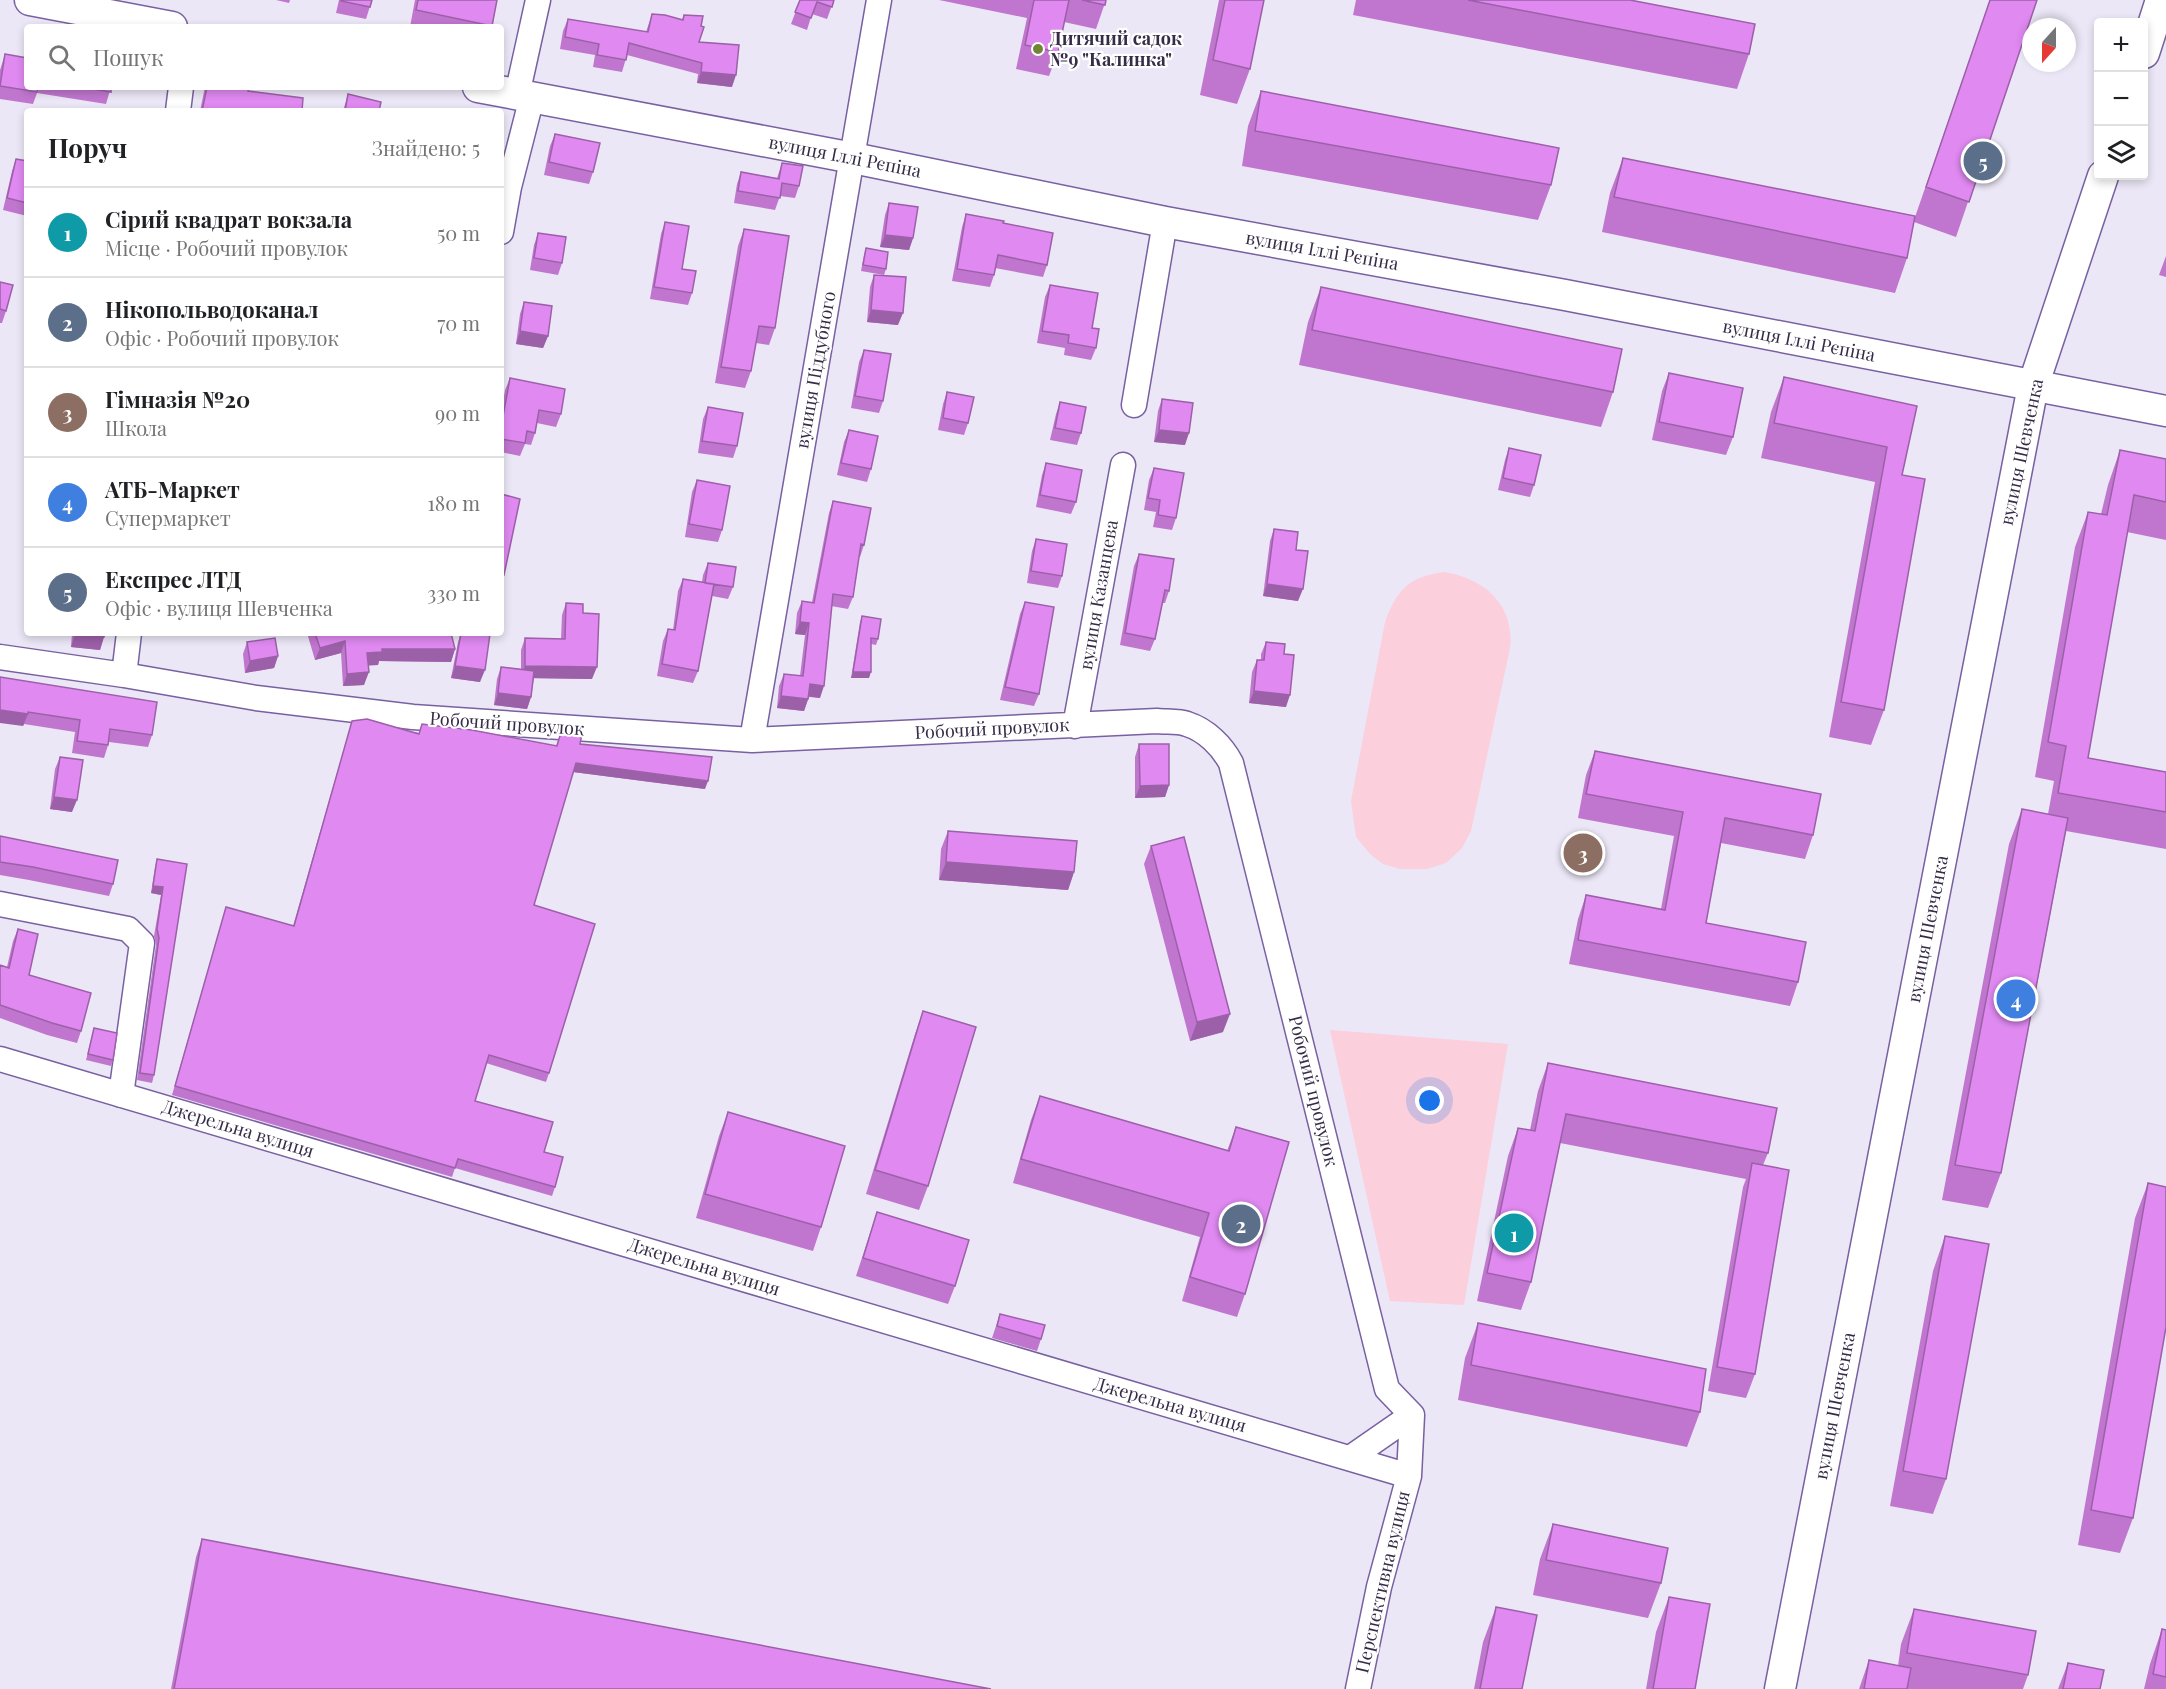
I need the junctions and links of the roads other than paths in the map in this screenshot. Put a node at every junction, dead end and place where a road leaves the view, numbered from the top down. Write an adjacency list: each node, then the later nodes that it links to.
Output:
1 (30, 0): 5 (street)
2 (538, 0): 9 (street)
3 (879, 0): 11 (street, вулиця Піддубного)
4 (2161, 0): 6 (street)
5 (156, 24)
6 (2148, 40)
7 (181, 90): 10 (street)
8 (493, 90): 9 (street, вулиця Іллі Рєпіна)
9 (524, 96): 11 (street, вулиця Іллі Рєпіна); 13 (street)
10 (178, 108)
11 (853, 158): 14 (street, вулиця Іллі Рєпіна); 23 (street, вулиця Піддубного)
12 (2102, 180): 15 (street, вулиця Шевченка)
13 (504, 215)
14 (1165, 222): 15 (street, вулиця Іллі Рєпіна); 16 (street)
15 (2033, 386): 17 (street, вулиця Іллі Рєпіна); 31 (street, вулиця Шевченка)
16 (1134, 405)
17 (2166, 411)
18 (1123, 465): 22 (street, вулиця Казанцева)
19 (129, 636): 21 (street)
20 (0, 657): 21 (street, Робочий провулок)
21 (124, 675): 23 (street, Робочий провулок)
22 (1075, 726): 23 (street, Робочий провулок); 27 (street, Робочий провулок)
23 (752, 741)
24 (0, 904): 26 (street)
25 (0, 1059): 26 (street, Джерельна вулиця)
26 (121, 1095): 28 (street, Джерельна вулиця)
27 (1412, 1415): 28 (street); 29 (street)
28 (1350, 1458): 29 (street, Джерельна вулиця)
29 (1409, 1476): 30 (street, Перспективна вулиця)
30 (1358, 1689)
31 (1780, 1689)

